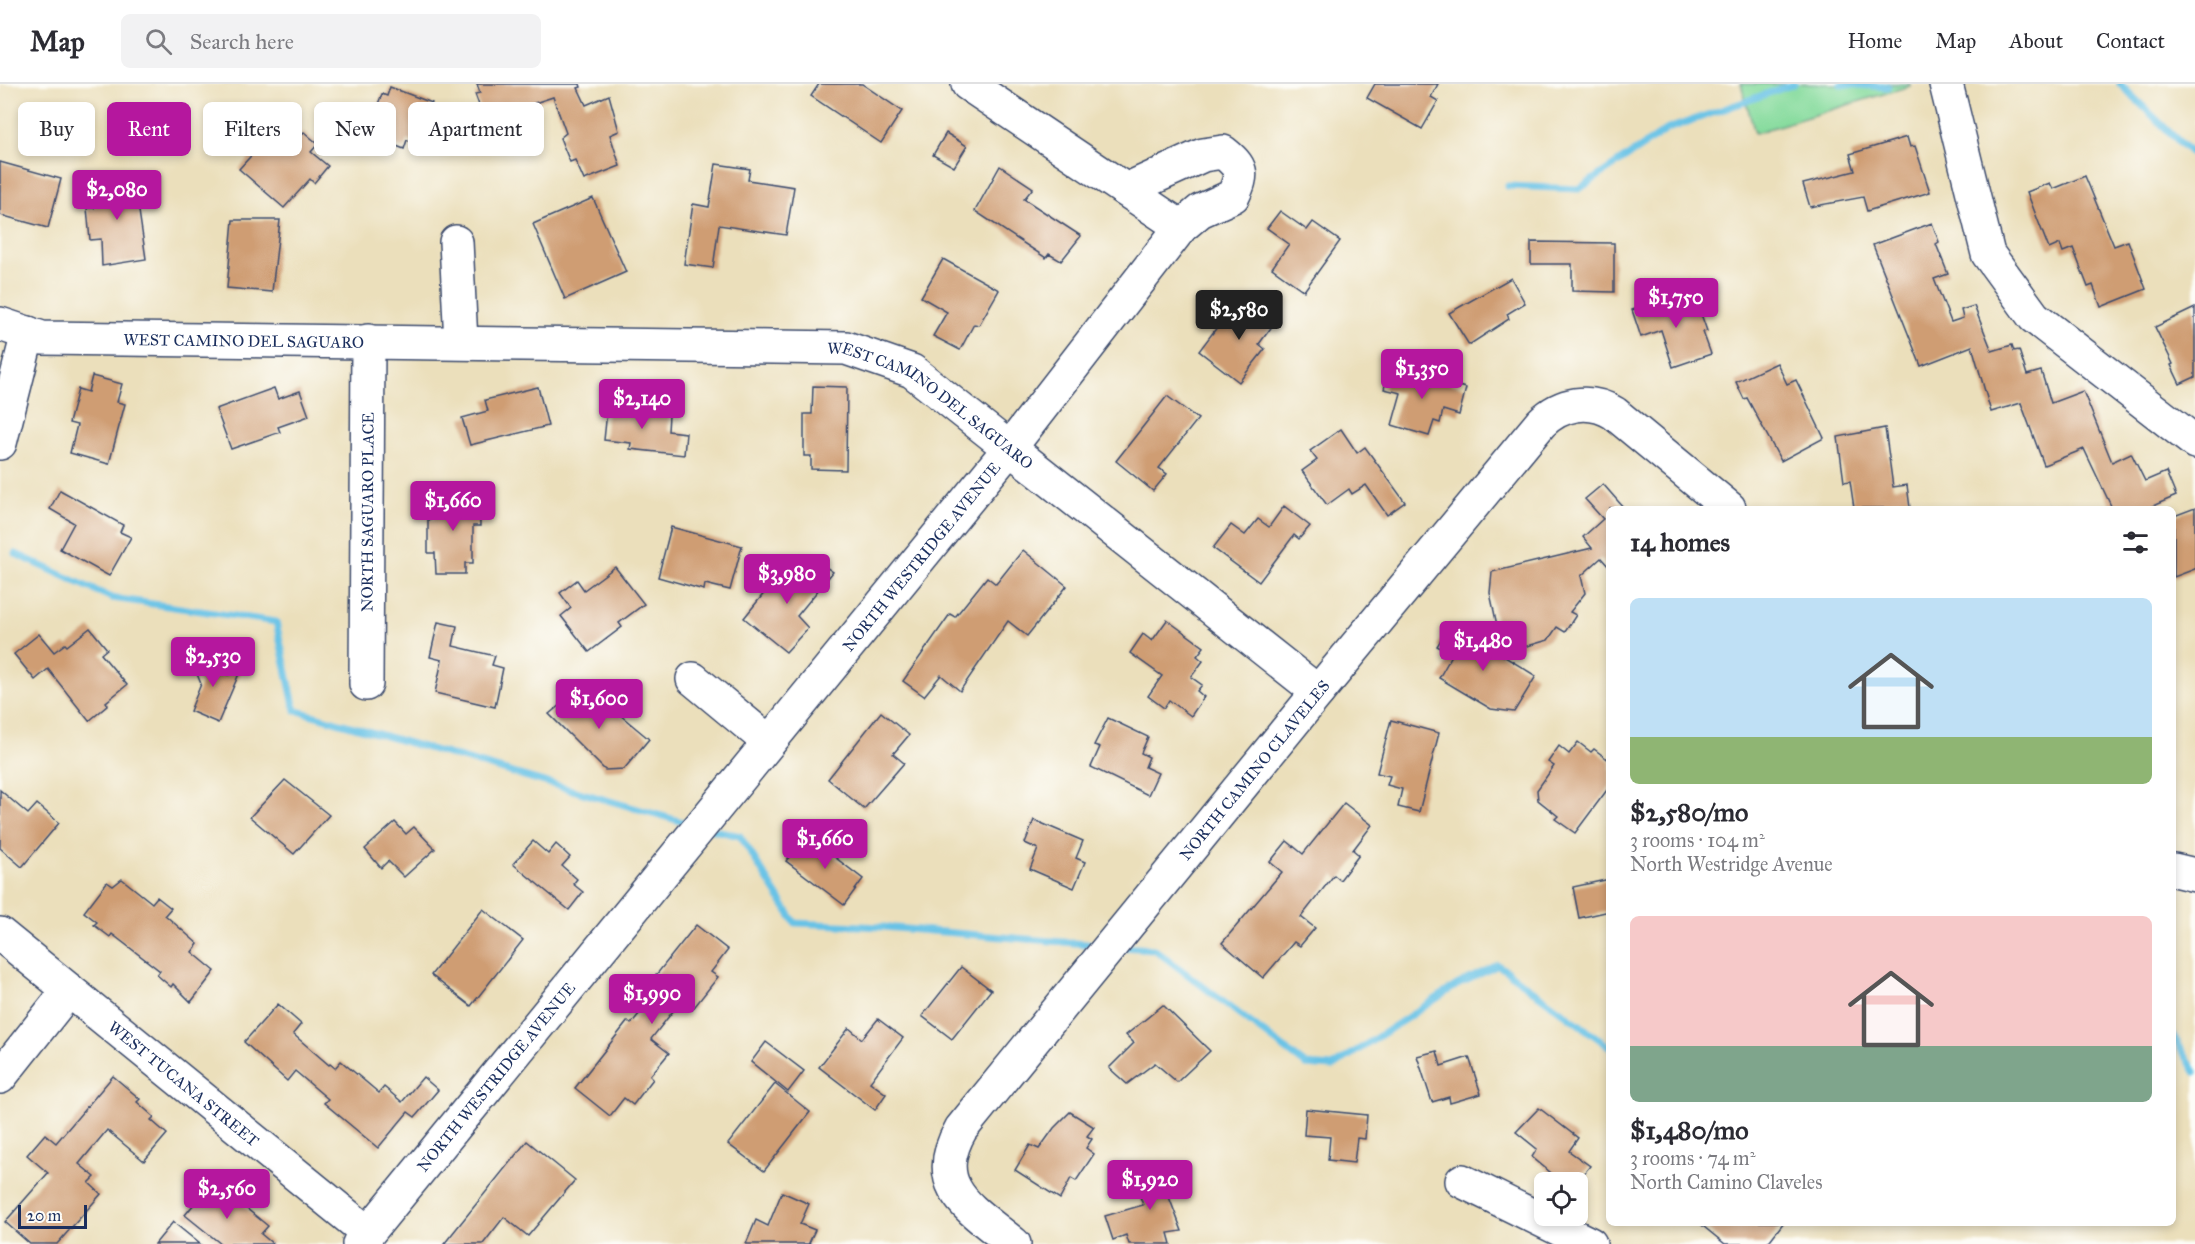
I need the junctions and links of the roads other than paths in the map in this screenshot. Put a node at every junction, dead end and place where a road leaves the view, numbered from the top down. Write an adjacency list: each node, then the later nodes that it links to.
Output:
1 (968, 84): 3 (street)
2 (1946, 84): 9 (street)
3 (1126, 190): 4 (street); 4 (street, NORTH WESTRIDGE AVENUE)
4 (1181, 226): 11 (street, NORTH WESTRIDGE AVENUE)
5 (456, 242): 8 (street)
6 (14, 328): 7 (street, WEST CAMINO DEL SAGUARO); 10 (street, WEST CAMINO DEL SAGUARO)
7 (368, 341): 8 (street, WEST CAMINO DEL SAGUARO); 14 (street, NORTH SAGUARO PLACE)
8 (461, 342): 11 (street, WEST CAMINO DEL SAGUARO)
9 (2195, 442)
10 (0, 443)
11 (1009, 449): 15 (street, WEST CAMINO DEL SAGUARO); 16 (street, NORTH WESTRIDGE AVENUE)
12 (1727, 506): 15 (street, NORTH CAMINO CLAVELES)
13 (693, 679): 16 (street)
14 (366, 684)
15 (1318, 692): 24 (street, NORTH CAMINO CLAVELES)
16 (769, 742): 23 (street, NORTH WESTRIDGE AVENUE)
17 (2176, 870): 18 (street)
18 (2195, 875)
19 (0, 934): 20 (street, WEST TUCANA STREET)
20 (69, 990): 21 (street); 23 (street, WEST TUCANA STREET)
21 (0, 1077)
22 (1462, 1182): 25 (street)
23 (364, 1238)
24 (1014, 1244)
25 (1590, 1244)

